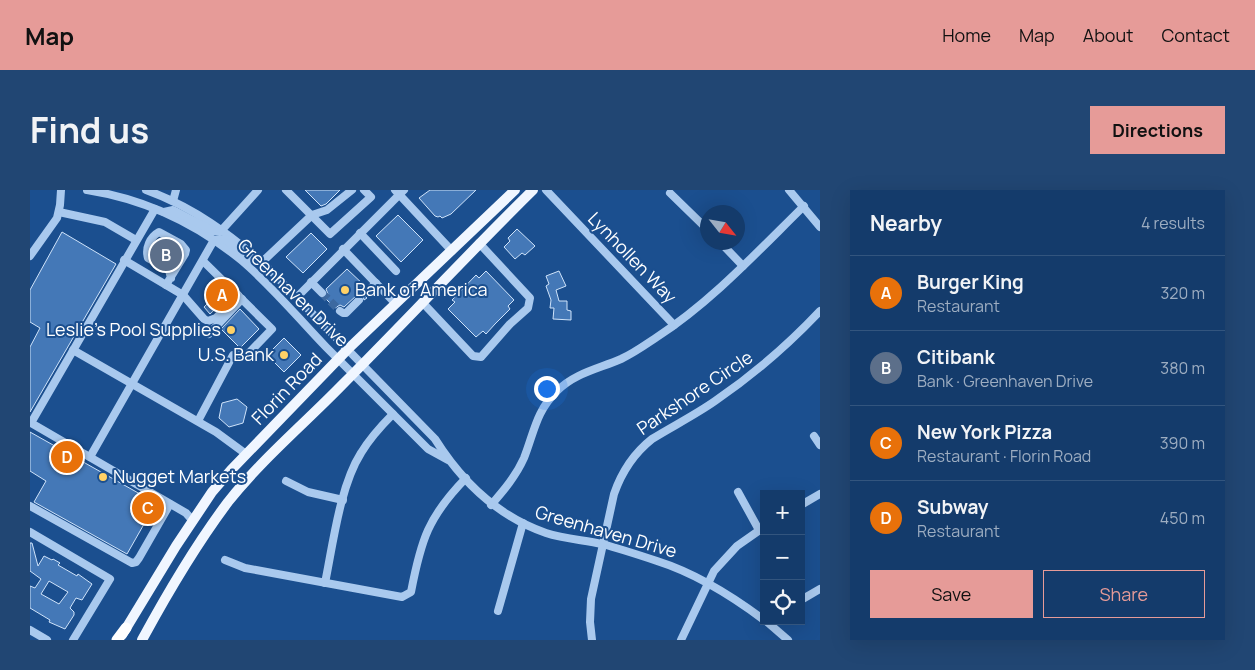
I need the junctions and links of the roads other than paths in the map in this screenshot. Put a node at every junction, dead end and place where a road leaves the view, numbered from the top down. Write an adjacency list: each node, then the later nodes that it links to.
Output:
1 (61, 190): 18 (street)
2 (87, 190): 17 (street, Greenhaven Drive)
3 (146, 190): 15 (street, Greenhaven Drive)
4 (176, 190): 15 (street)
5 (258, 190): 22 (street)
6 (286, 190): 19 (street)
7 (352, 190): 19 (street)
8 (364, 190): 19 (street)
9 (533, 190): 25 (main road, Florin Road)
10 (546, 190): 52 (street, Lynhollen Way)
11 (789, 190): 16 (street)
12 (513, 191): 30 (main road, Florin Road)
13 (399, 192): 23 (street); 30 (street)
14 (670, 193): 20 (street)
15 (173, 201): 22 (street, Greenhaven Drive)
16 (804, 206): 21 (street); 35 (street)
17 (159, 211): 22 (street); 24 (street, Greenhaven Drive); 26 (street)
18 (59, 212): 26 (street); 31 (street)
19 (312, 216): 34 (street)
20 (700, 222)
21 (820, 227)
22 (222, 230): 34 (street, Greenhaven Drive)
23 (360, 233): 28 (street); 36 (street)
24 (214, 240): 33 (street); 37 (street); 56 (street, Greenhaven Drive)
25 (479, 243): 48 (main road, Florin Road); 48 (street)
26 (134, 244): 27 (street); 32 (street)
27 (148, 245): 38 (street); 38 (street)
28 (343, 250): 39 (street); 40 (street)
29 (728, 250): 35 (street)
30 (452, 251): 49 (main road, Florin Road)
31 (30, 256)
32 (124, 260): 41 (street); 55 (street)
33 (203, 260): 44 (street); 45 (street)
34 (262, 262): 37 (street, Greenhaven Drive)
35 (743, 266): 52 (street)
36 (396, 271)
37 (273, 273): 46 (street, Greenhaven Drive)
38 (171, 278): 41 (street)
39 (311, 282): 43 (street); 46 (street)
40 (376, 283): 42 (street); 49 (street)
41 (166, 285): 44 (street)
42 (367, 292)
43 (322, 293)
44 (183, 295): 45 (street); 59 (street)
45 (240, 297): 53 (street); 61 (street)
46 (296, 297): 54 (street, Greenhaven Drive)
47 (359, 300): 50 (street)
48 (422, 302): 57 (main road, Florin Road)
49 (396, 303): 54 (main road, Florin Road)
50 (340, 311)
51 (820, 311): 81 (street, Parkshore Circle)
52 (674, 325): 74 (street)
53 (209, 334)
54 (348, 349): 56 (main road, Florin Road); 57 (street, Greenhaven Drive)
55 (73, 350): 59 (street); 65 (street)
56 (339, 358): 58 (street, Greenhaven Drive); 64 (main road, Florin Road)
57 (362, 364): 58 (main road, Florin Road); 66 (street, Greenhaven Drive)
58 (354, 373): 60 (street, Greenhaven Drive); 95 (main road, Florin Road)
59 (132, 384): 61 (street); 65 (street)
60 (393, 414): 66 (street, Greenhaven Drive); 71 (street)
61 (198, 421): 64 (street)
62 (814, 436): 63 (street)
63 (820, 445)
64 (246, 454): 76 (main road, Florin Road)
65 (90, 457): 73 (street)
66 (449, 462): 67 (street, Greenhaven Drive)
67 (466, 478): 74 (street, Greenhaven Drive); 83 (street)
68 (286, 481): 71 (street)
69 (738, 492): 78 (street)
70 (820, 494): 72 (street)
71 (343, 500): 83 (street)
72 (805, 503)
73 (170, 504): 75 (street); 76 (street)
74 (491, 504): 77 (street, Greenhaven Drive)
75 (30, 506)
76 (192, 521): 90 (main road, Florin Road)
77 (522, 523): 81 (street, Greenhaven Drive); 87 (street)
78 (760, 526)
79 (760, 529): 84 (street)
80 (30, 532): 93 (street)
81 (604, 545): 84 (street, Greenhaven Drive); 96 (street, Parkshore Circle)
82 (225, 560): 83 (street)
83 (325, 584)
84 (708, 584): 88 (street, Greenhaven Drive); 97 (street)
85 (820, 588): 86 (street)
86 (805, 597)
87 (498, 611)
88 (760, 618)
89 (777, 625): 98 (street, Greenhaven Drive)
90 (126, 628): 94 (highway)
91 (30, 630): 92 (street)
92 (47, 640)
93 (73, 640)
94 (118, 640)
95 (142, 640)
96 (592, 640)
97 (681, 640)
98 (788, 640)

